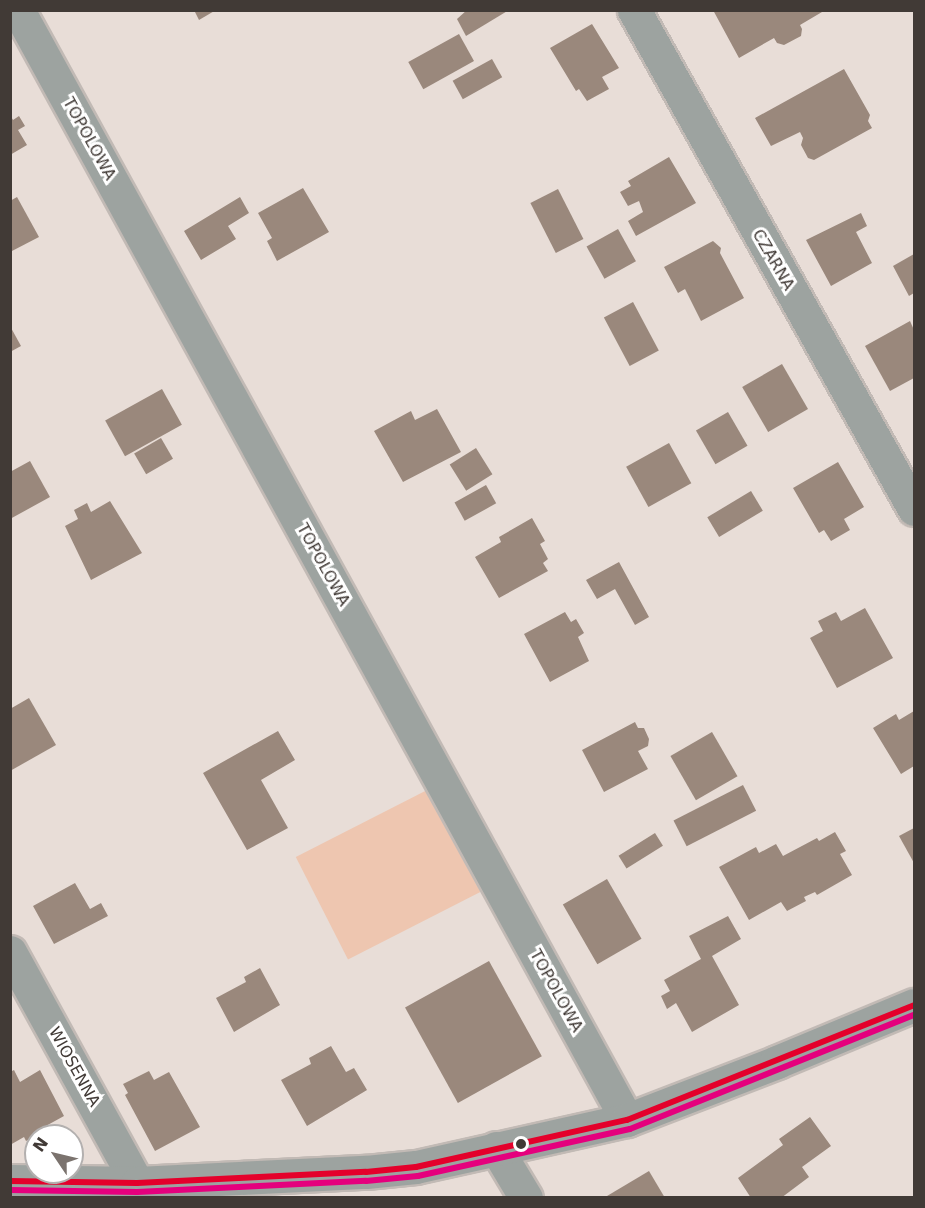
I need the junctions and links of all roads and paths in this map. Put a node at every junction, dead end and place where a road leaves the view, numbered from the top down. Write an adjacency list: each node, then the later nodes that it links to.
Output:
1 (18, 10): 6 (street, TOPOLOWA)
2 (634, 10): 3 (street, CZARNA)
3 (915, 509)
4 (10, 952): 9 (street, WIOSENNA)
5 (915, 1005): 6 (street)
6 (627, 1120): 7 (street)
7 (496, 1148): 9 (street); 10 (street)
8 (10, 1181): 9 (street)
9 (159, 1187)
10 (526, 1197)

